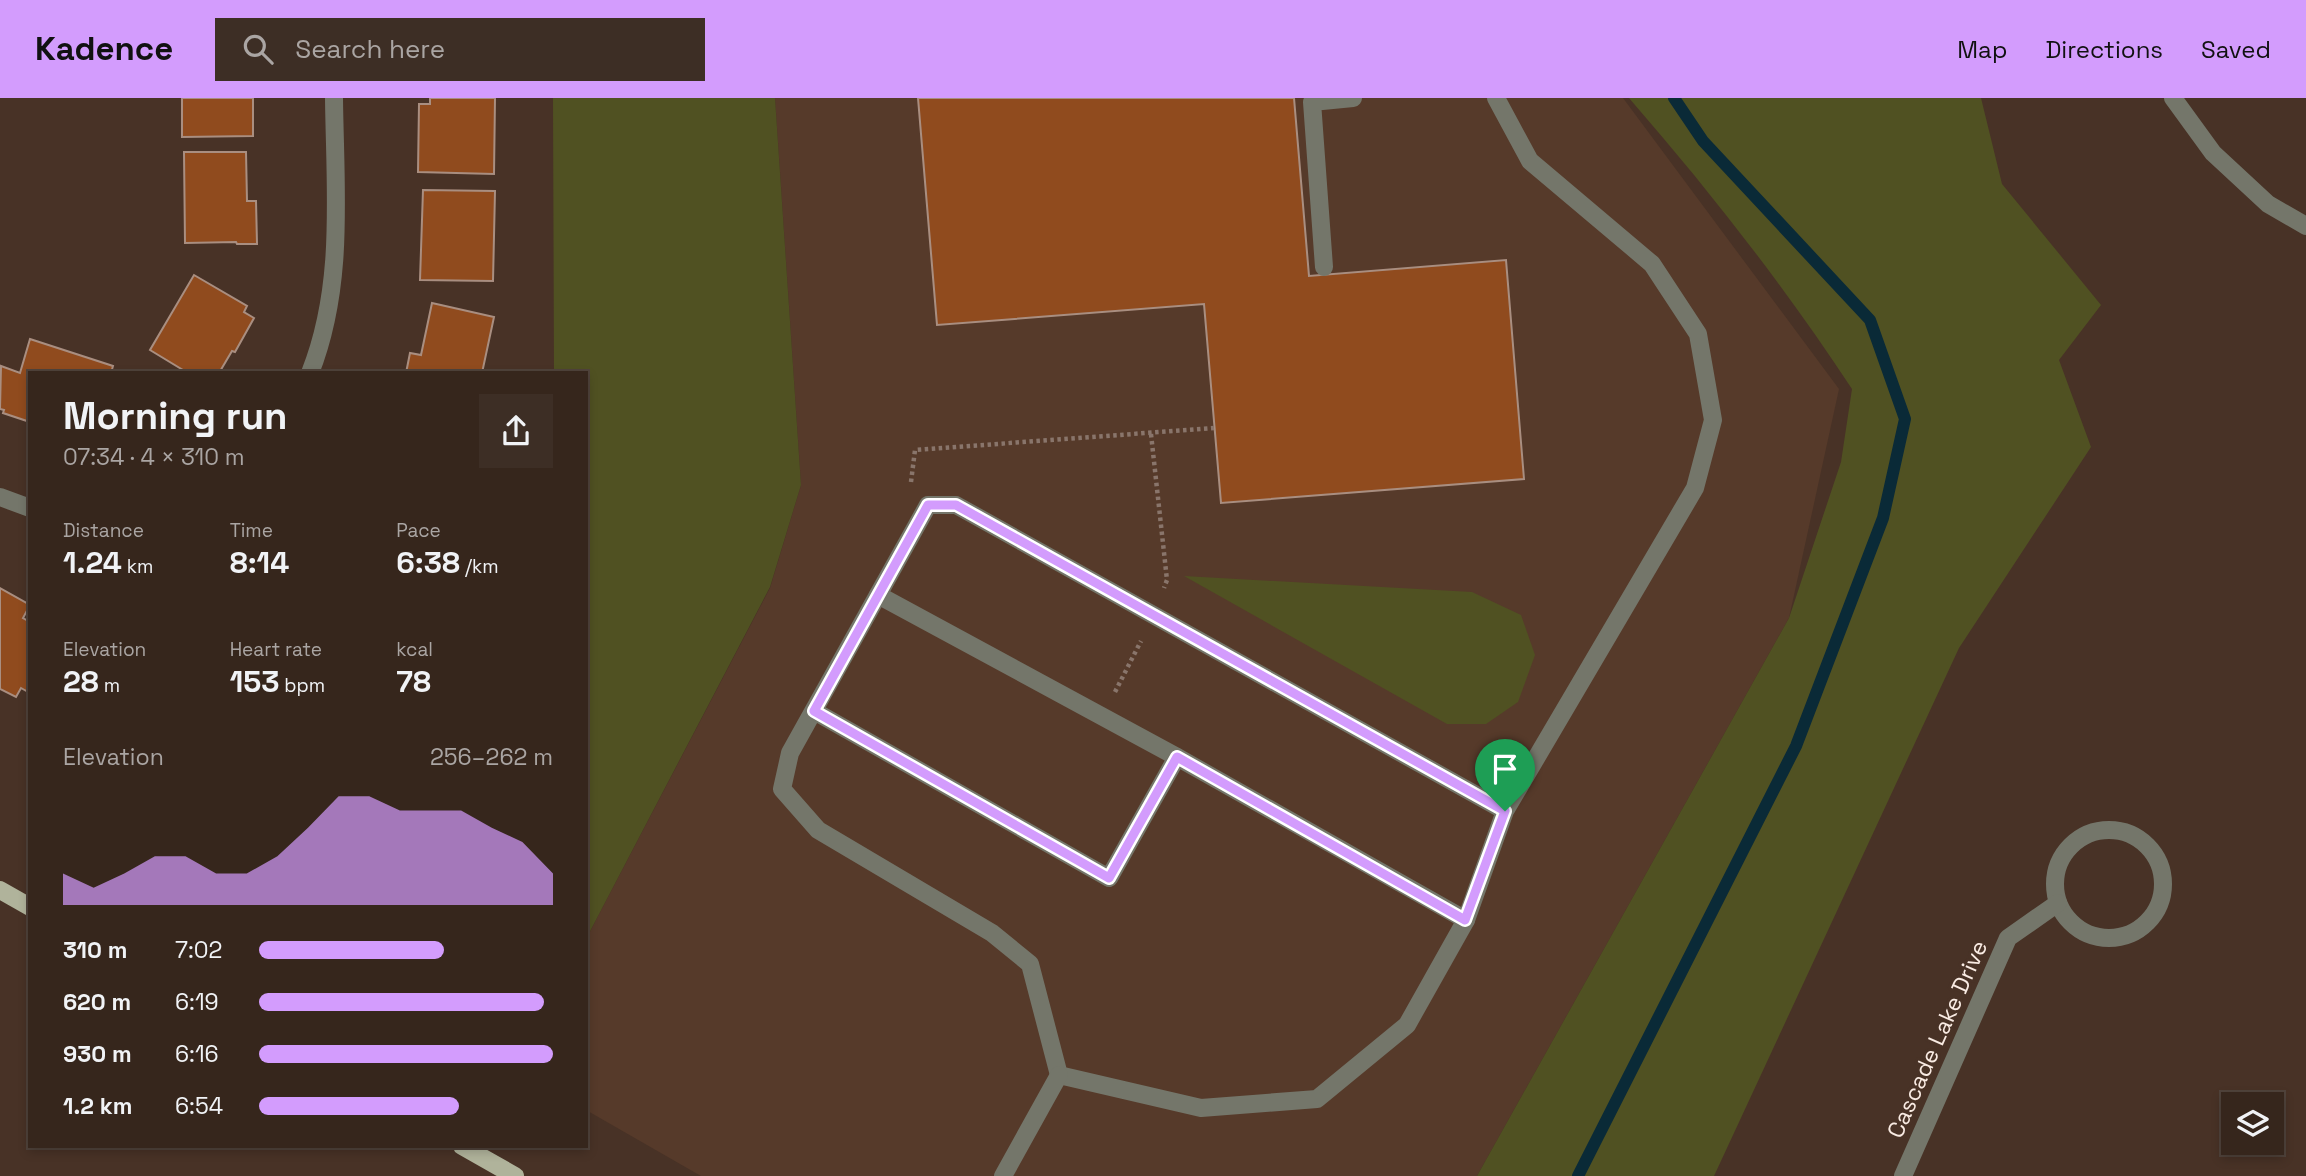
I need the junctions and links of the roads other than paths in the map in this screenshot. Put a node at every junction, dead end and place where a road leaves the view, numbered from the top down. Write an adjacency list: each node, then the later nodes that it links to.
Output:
1 (334, 98): 7 (street)
2 (1353, 98): 6 (street)
3 (1496, 98): 13 (street)
4 (2173, 98): 5 (street)
5 (2306, 226)
6 (1324, 267)
7 (311, 371)
8 (0, 497): 9 (street)
9 (28, 507)
10 (878, 595): 11 (street); 12 (street); 13 (street)
11 (814, 711): 12 (street); 18 (street)
12 (1177, 757): 17 (street)
13 (1505, 811): 17 (street)
14 (0, 890): 16 (main road)
15 (2058, 904): 15 (street); 22 (street, Cascade Lake Drive)
16 (28, 906)
17 (1465, 920): 18 (street)
18 (1059, 1075): 21 (street)
19 (465, 1148): 20 (main road)
20 (515, 1176)
21 (1003, 1176)
22 (1903, 1176)

